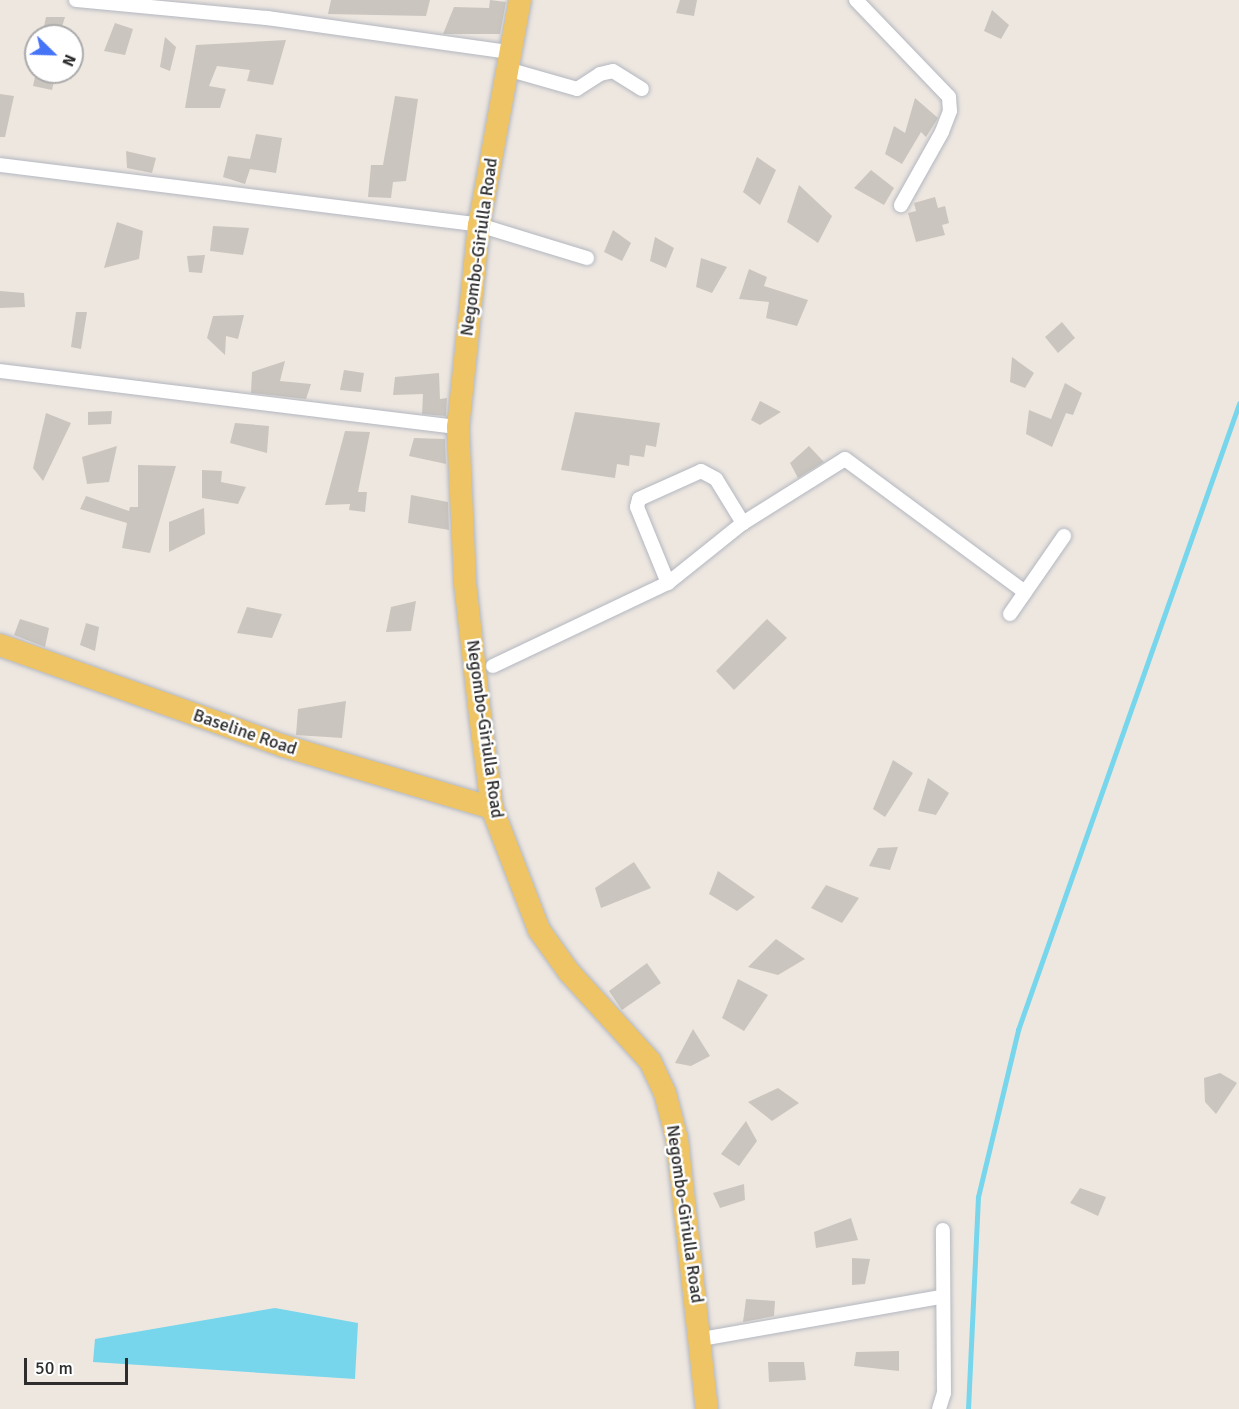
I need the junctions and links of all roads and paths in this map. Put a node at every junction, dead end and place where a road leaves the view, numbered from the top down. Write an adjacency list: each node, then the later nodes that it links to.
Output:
1 (76, 0): 4 (street)
2 (520, 0): 4 (main road, Negombo-Giriulla Road)
3 (856, 0): 7 (street)
4 (508, 61): 5 (street); 8 (main road, Negombo-Giriulla Road)
5 (642, 89)
6 (0, 165): 8 (street)
7 (901, 205)
8 (479, 225): 9 (street); 11 (main road, Negombo-Giriulla Road)
9 (587, 258)
10 (0, 371): 11 (street)
11 (458, 427): 19 (main road, Negombo-Giriulla Road)
12 (743, 523): 14 (street); 14 (street); 15 (street)
13 (1064, 536): 15 (street)
14 (668, 583): 18 (street)
15 (1025, 592): 16 (street)
16 (1010, 614)
17 (0, 645): 19 (main road, Baseline Road)
18 (493, 666)
19 (492, 808): 22 (main road, Negombo-Giriulla Road)
20 (943, 1230): 21 (street)
21 (941, 1297): 22 (street); 24 (street)
22 (702, 1339): 23 (main road, Negombo-Giriulla Road)
23 (707, 1409)
24 (939, 1409)

